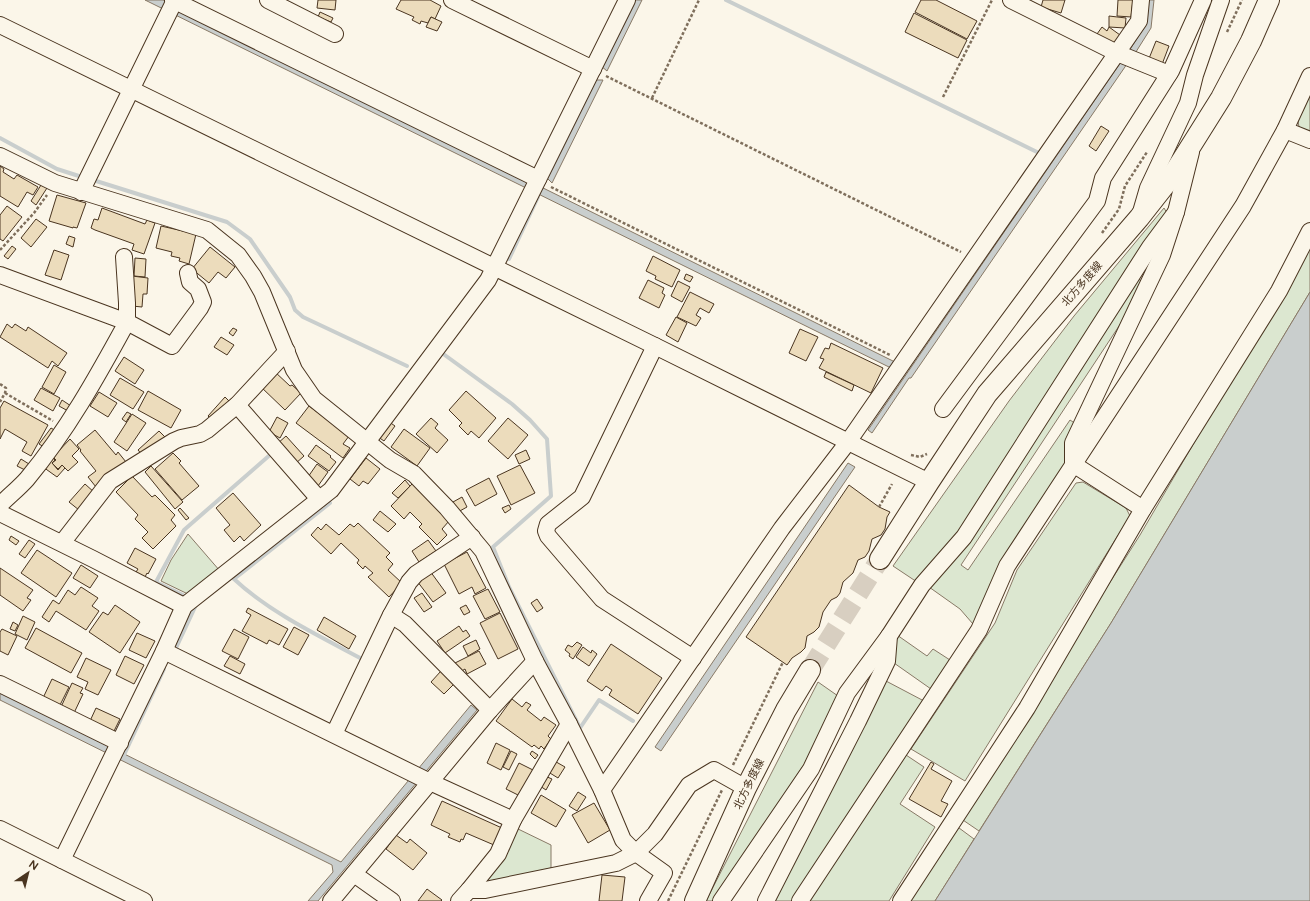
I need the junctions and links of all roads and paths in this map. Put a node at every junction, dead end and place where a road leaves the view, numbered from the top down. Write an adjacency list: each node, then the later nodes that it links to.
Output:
1 (268, 0): 13 (street)
2 (452, 0): 15 (street)
3 (627, 0): 15 (street)
4 (700, 0): 20 (path)
5 (992, 0): 19 (path)
6 (1011, 0): 14 (street)
7 (1141, 0): 14 (street)
8 (1203, 0): 16 (street)
9 (1221, 0): 29 (street)
10 (1269, 0): 23 (main road, 北方多度線)
11 (172, 3): 18 (street); 25 (street)
12 (0, 25): 18 (street)
13 (335, 34)
14 (1117, 53): 16 (street); 33 (street)
15 (593, 69): 20 (path); 25 (street)
16 (1169, 74): 45 (street)
17 (1310, 76): 21 (street)
18 (131, 90): 27 (street); 34 (street)
19 (944, 97)
20 (652, 99): 33 (path)
21 (1285, 130): 22 (street); 49 (street)
22 (1310, 140)
23 (1193, 142): 28 (street); 29 (main road, 北方多度線)
24 (0, 156): 26 (street)
25 (538, 179): 34 (street); 40 (path)
26 (55, 183): 27 (street); 31 (path)
27 (81, 192): 39 (street)
28 (1176, 212): 49 (street); 62 (street)
29 (1139, 218): 50 (main road, 北方多度線)
30 (1310, 231): 55 (street)
31 (0, 250)
32 (124, 257): 37 (street)
33 (975, 259): 40 (street)
34 (494, 268): 38 (street); 47 (street)
35 (188, 273): 37 (street)
36 (0, 275): 37 (street)
37 (127, 322): 46 (street)
38 (655, 346): 48 (street); 64 (street)
39 (287, 351): 44 (street); 47 (street)
40 (904, 362): 48 (street)
41 (0, 384): 42 (path)
42 (5, 393): 43 (path); 46 (path)
43 (0, 402)
44 (237, 405): 52 (street); 58 (street)
45 (943, 409)
46 (65, 429): 53 (street)
47 (367, 442): 52 (street); 57 (street)
48 (848, 442): 50 (street); 64 (street)
49 (1073, 464): 55 (street); 91 (street)
50 (929, 482): 59 (main road, 北方多度線)
51 (892, 484): 54 (path)
52 (319, 499): 60 (street)
53 (0, 505)
54 (879, 507)
55 (1143, 509): 92 (street)
56 (0, 513): 58 (street)
57 (472, 537): 61 (street); 65 (street)
58 (62, 543): 60 (street)
59 (880, 559)
60 (184, 606): 63 (street)
61 (391, 615): 69 (street); 71 (street)
62 (889, 636): 89 (street); 90 (street)
63 (164, 651): 71 (street); 72 (street)
64 (692, 658): 76 (street)
65 (535, 661): 69 (street); 70 (street)
66 (783, 662): 73 (path)
67 (810, 670): 75 (main road, 北方多度線)
68 (0, 684): 72 (street)
69 (490, 710): 74 (street)
70 (569, 724): 76 (street); 77 (street)
71 (334, 734): 74 (street)
72 (116, 750): 80 (street)
73 (728, 777): 75 (street); 79 (street); 87 (path)
74 (422, 778): 77 (street); 81 (street)
75 (746, 788): 88 (main road, 北方多度線)
76 (602, 790): 79 (street)
77 (514, 820): 82 (street)
78 (0, 829): 80 (street)
79 (636, 853): 82 (street); 86 (street)
80 (62, 860): 83 (street)
81 (354, 874): 84 (street); 85 (street)
82 (464, 896)
83 (144, 901)
84 (331, 901)
85 (392, 901)
86 (648, 901)
87 (668, 901)
88 (695, 901)
89 (721, 901)
90 (766, 901)
91 (800, 901)
92 (900, 901)

